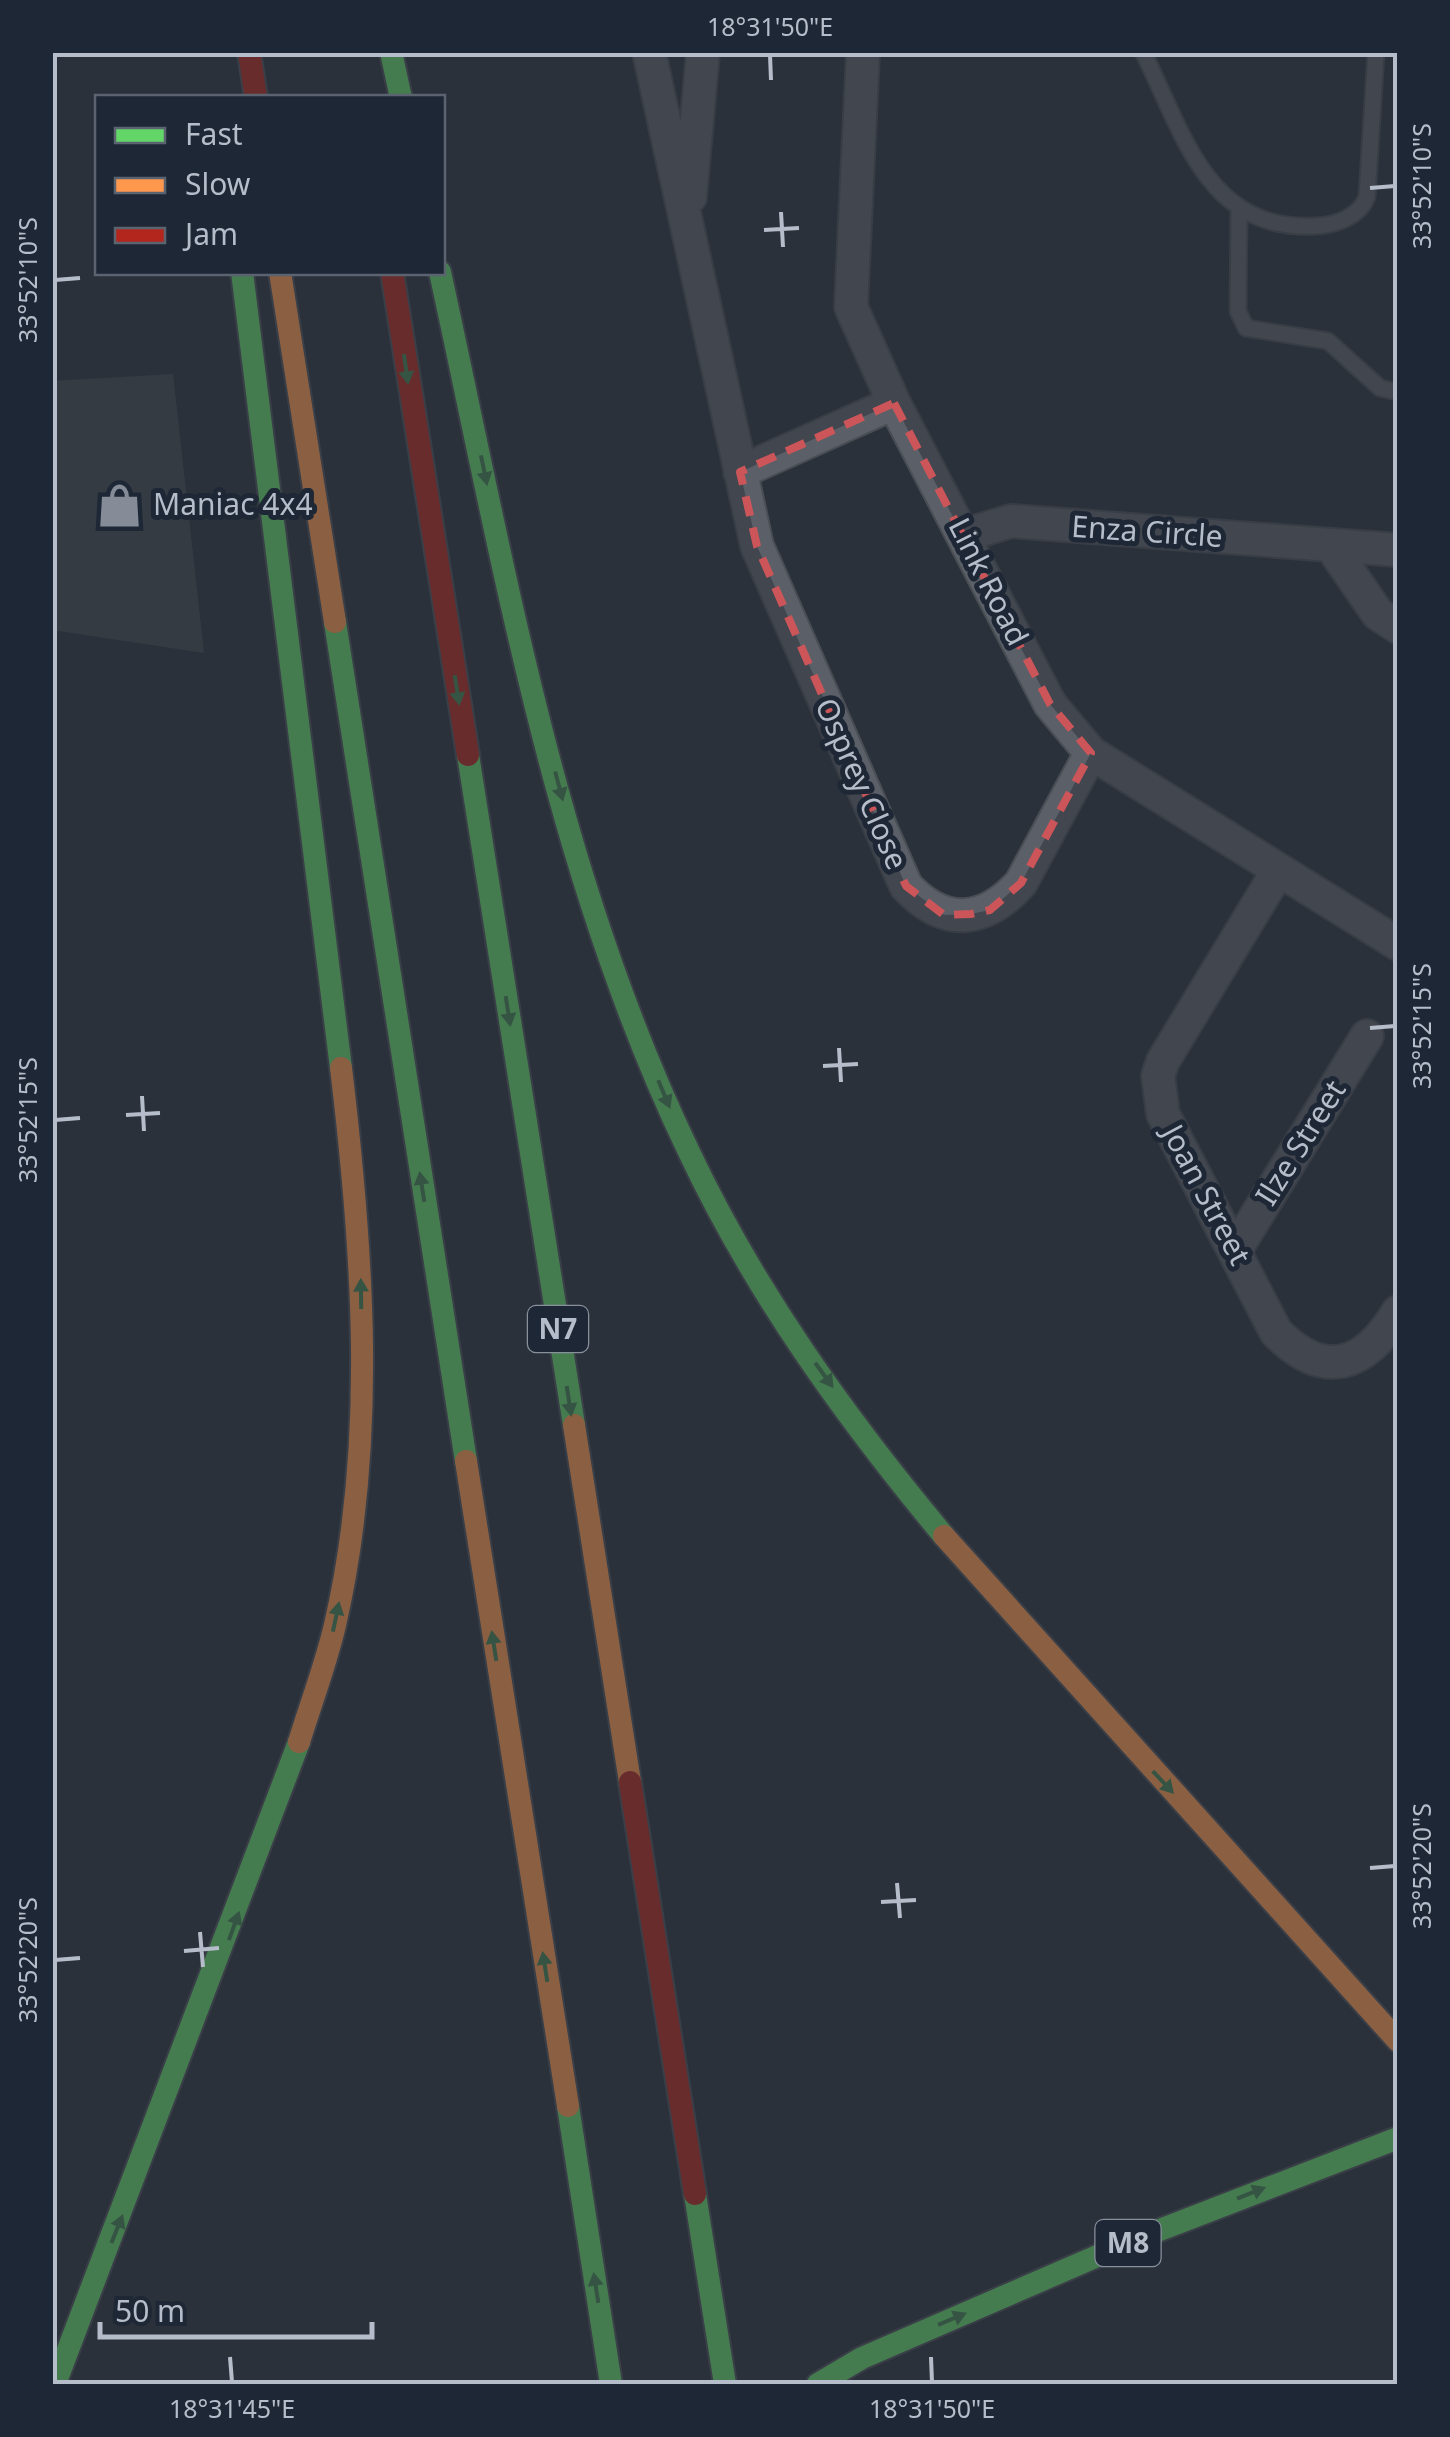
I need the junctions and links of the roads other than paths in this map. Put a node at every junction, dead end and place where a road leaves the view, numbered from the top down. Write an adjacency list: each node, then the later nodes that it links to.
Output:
1 (249, 52): 8 (main road)
2 (392, 52): 9 (main road)
3 (649, 52): 11 (street, Osprey Close)
4 (703, 52): 11 (street, Osprey Close)
5 (863, 52): 17 (street, Link Road)
6 (1143, 52): 10 (lane)
7 (1376, 52): 10 (lane)
8 (256, 95)
9 (401, 95)
10 (1239, 210): 16 (lane)
11 (687, 237): 18 (street, Osprey Close)
12 (242, 275): 31 (main road, one-way to 12)
13 (280, 275): 32 (main road, one-way to 13)
14 (392, 275): 33 (main road, N7, one-way to 33)
15 (441, 275): 29 (main road, one-way to 29)
16 (1398, 392)
17 (894, 403): 18 (street); 19 (street, Link Road)
18 (740, 472): 23 (street, Osprey Close)
19 (965, 535): 20 (street, Enza Circle); 23 (street, Link Road)
20 (1331, 546): 21 (street, Enza Circle); 22 (street)
21 (1398, 550)
22 (1398, 627)
23 (1091, 753): 24 (street, Link Road)
24 (1278, 872): 25 (street, Link Road); 27 (street, Joan Street)
25 (1398, 944)
26 (1367, 1036): 27 (street, Ilze Street)
27 (1236, 1250): 28 (street, Joan Street)
28 (1392, 1332)
29 (1398, 2041)
30 (1398, 2138): 34 (main road, M8, one-way to 30)
31 (55, 2384)
32 (612, 2384)
33 (725, 2384)
34 (818, 2384)

